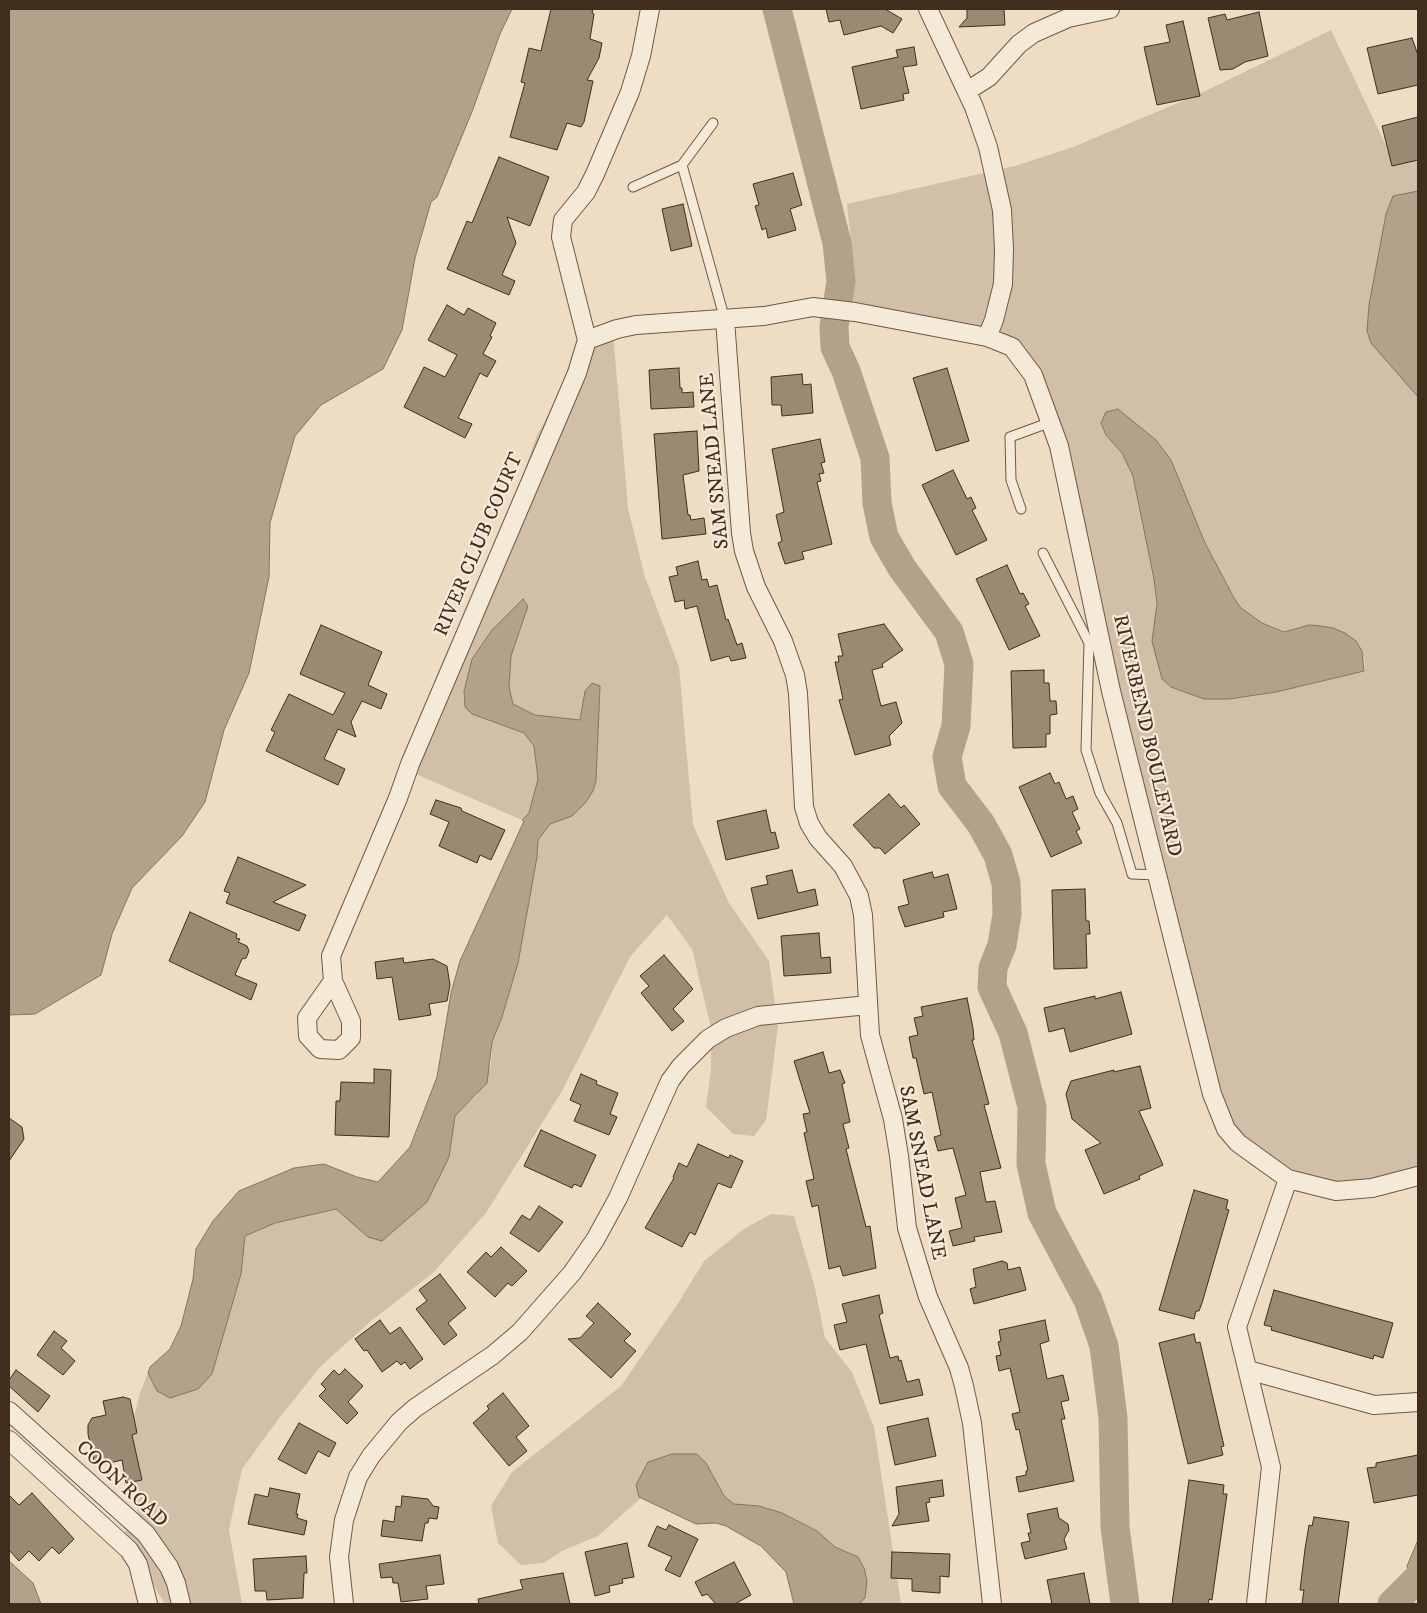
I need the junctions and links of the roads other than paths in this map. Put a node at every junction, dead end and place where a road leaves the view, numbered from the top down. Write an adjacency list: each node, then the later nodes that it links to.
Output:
1 (650, 9): 10 (street)
2 (928, 9): 4 (street)
3 (1110, 9): 4 (street)
4 (967, 91): 9 (street)
5 (713, 123): 6 (lane)
6 (682, 165): 7 (lane); 8 (lane)
7 (634, 187)
8 (725, 320): 9 (street, RIVERBEND BOULEVARD); 10 (street); 17 (street, SAM SNEAD LANE)
9 (987, 337): 11 (street, RIVERBEND BOULEVARD)
10 (586, 340): 16 (street, RIVER CLUB COURT)
11 (1051, 422): 12 (lane); 14 (street, RIVERBEND BOULEVARD)
12 (1021, 509)
13 (1043, 553): 14 (lane)
14 (1094, 641): 15 (street, RIVERBEND BOULEVARD); 15 (lane)
15 (1157, 875): 19 (street, RIVERBEND BOULEVARD)
16 (333, 981)
17 (868, 1004): 26 (street); 27 (street, SAM SNEAD LANE)
18 (1418, 1176): 19 (street, RIVERBEND BOULEVARD)
19 (1288, 1179): 20 (street)
20 (1248, 1370): 21 (street); 28 (street)
21 (1418, 1402)
22 (9, 1411): 25 (street, COON ROAD)
23 (9, 1440): 24 (street)
24 (148, 1604)
25 (181, 1604)
26 (344, 1604)
27 (992, 1604)
28 (1256, 1604)

